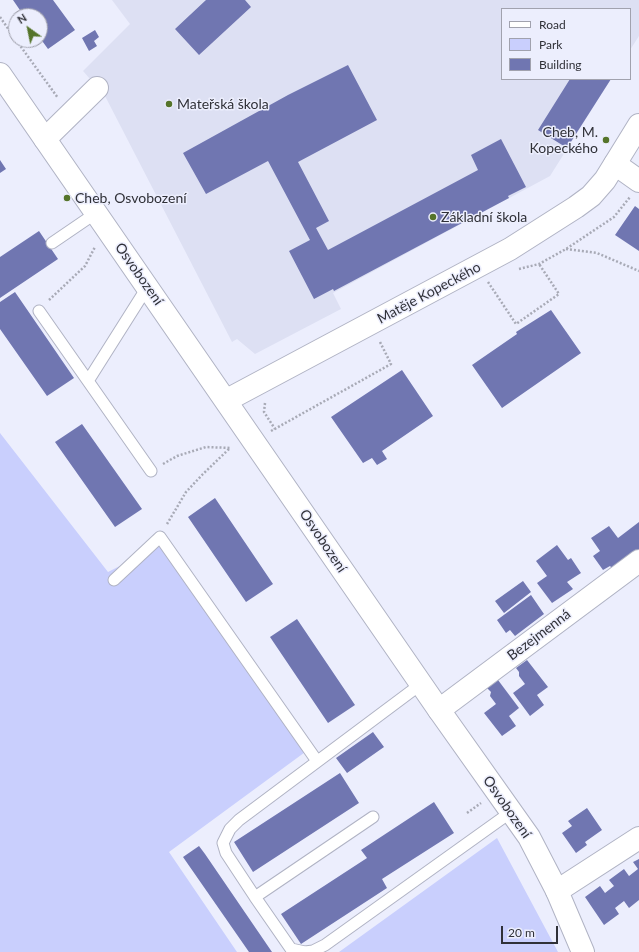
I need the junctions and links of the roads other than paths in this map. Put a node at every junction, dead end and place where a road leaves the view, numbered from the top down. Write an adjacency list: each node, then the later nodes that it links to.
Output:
1 (0, 74): 4 (street, Osvobození)
2 (97, 88): 4 (street)
3 (639, 125): 5 (street, Matěje Kopeckého)
4 (45, 139): 7 (street, Osvobození)
5 (615, 164): 6 (street); 12 (street, Matěje Kopeckého)
6 (636, 187)
7 (101, 219): 8 (lane); 9 (street, Osvobození)
8 (52, 243)
9 (148, 286): 11 (lane); 12 (street, Osvobození)
10 (39, 311): 11 (lane)
11 (88, 381): 13 (lane)
12 (227, 400): 16 (street, Osvobození)
13 (151, 471)
14 (639, 561): 17 (street, Bezejmenná)
15 (114, 580): 18 (lane)
16 (421, 684): 17 (street, Osvobození); 18 (lane)
17 (439, 710): 19 (street, Osvobození)
18 (317, 762): 23 (lane)
19 (511, 812): 22 (street, Osvobození); 23 (lane)
20 (373, 816): 23 (lane)
21 (639, 838): 22 (street)
22 (557, 891): 24 (street, Osvobození)
23 (255, 898)
24 (583, 952)

